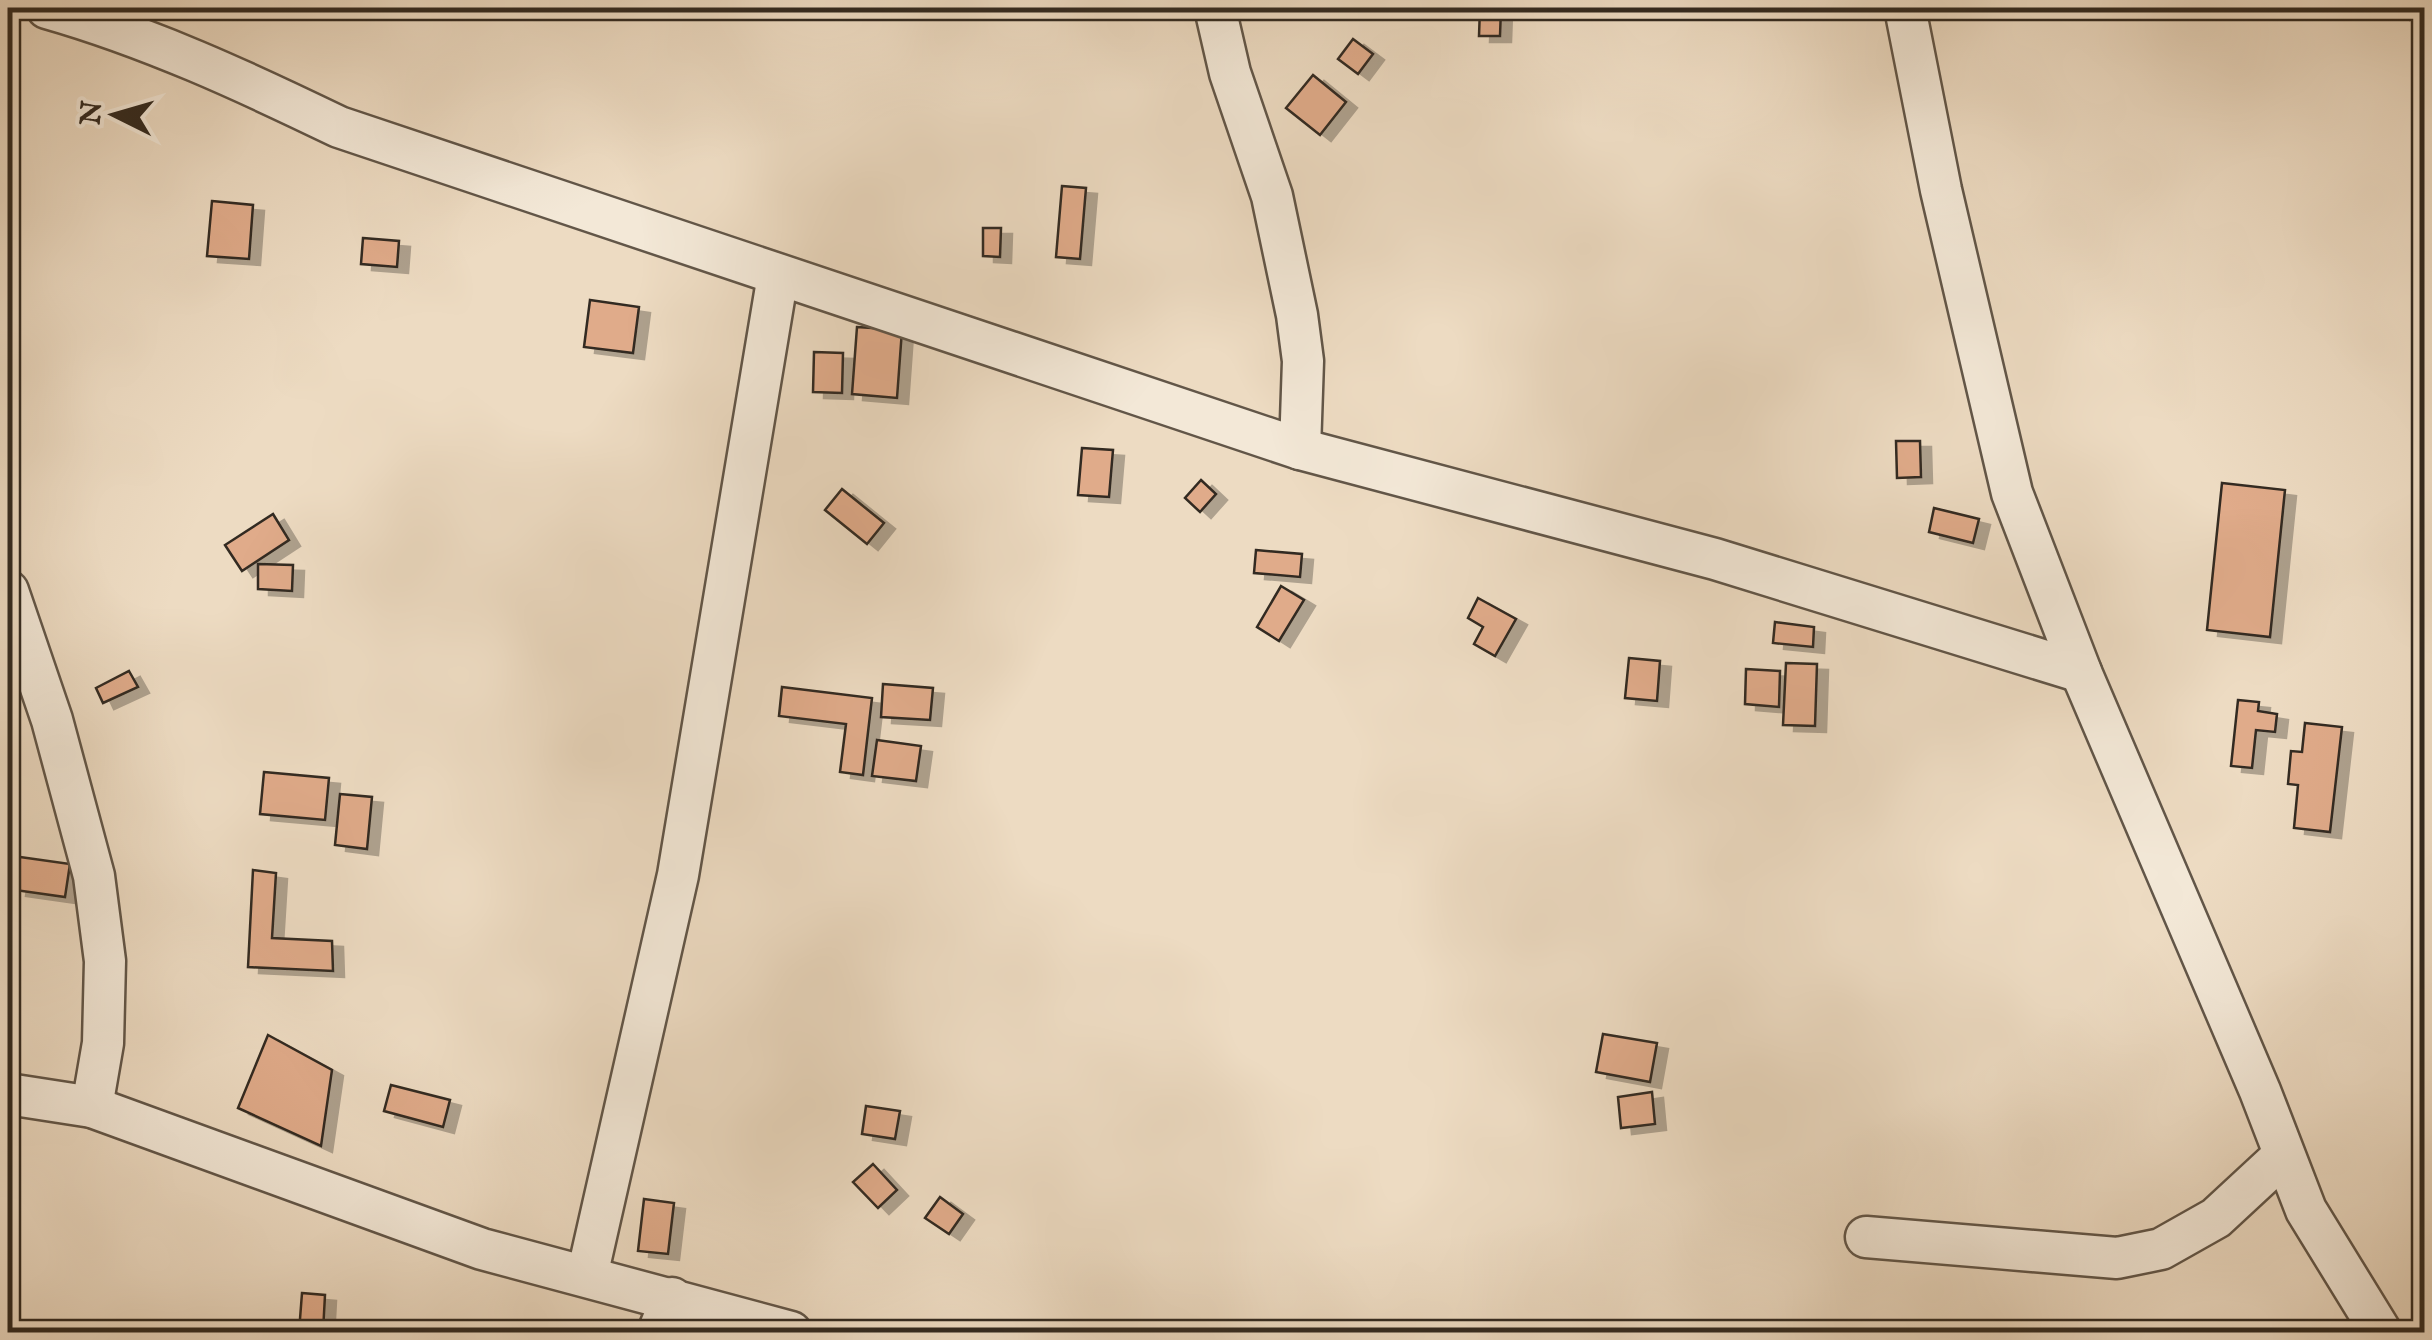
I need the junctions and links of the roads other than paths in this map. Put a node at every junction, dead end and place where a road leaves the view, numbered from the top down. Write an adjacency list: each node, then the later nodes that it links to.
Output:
1 (47, 8): 4 (street)
2 (1215, 8): 5 (street)
3 (1904, 8): 7 (street)
4 (778, 275): 5 (street); 12 (street)
5 (1300, 449): 7 (street)
6 (8, 590): 9 (street)
7 (2081, 672): 10 (street)
8 (8, 1094): 9 (street)
9 (92, 1107): 12 (street)
10 (2284, 1154): 11 (street); 15 (street)
11 (1866, 1237)
12 (587, 1276): 13 (street)
13 (665, 1315): 14 (street)
14 (791, 1332)
15 (2381, 1332)

